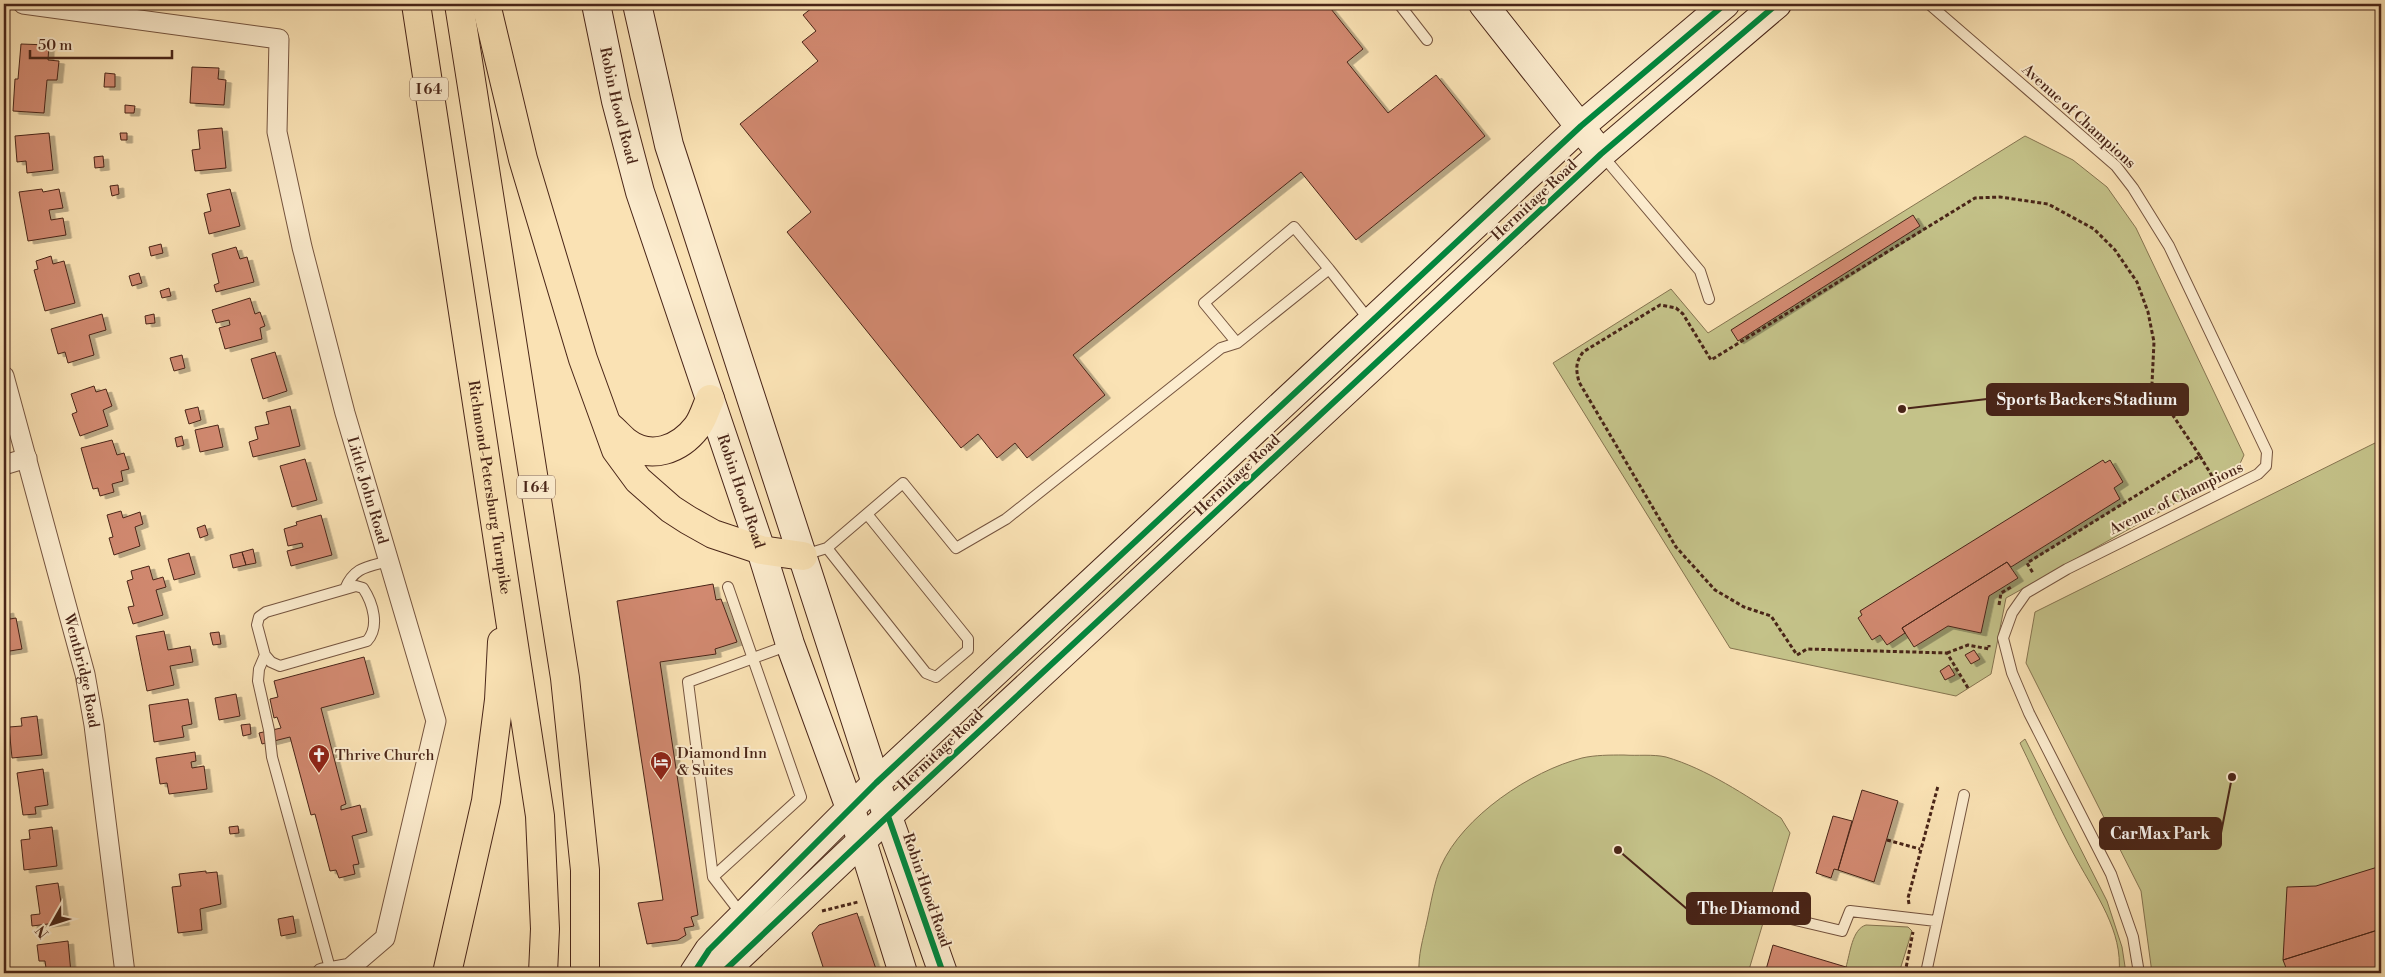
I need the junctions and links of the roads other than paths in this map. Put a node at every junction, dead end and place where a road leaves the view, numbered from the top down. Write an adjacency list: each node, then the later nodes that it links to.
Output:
1 (23, 4): 27 (street, Little John Road)
2 (416, 4): 29 (highway, Richmond-Petersburg Turnpike / I 64)
3 (459, 4): 48 (highway, I 64)
4 (486, 4): 21 (highway)
5 (596, 4): 20 (street, Robin Hood Road)
6 (637, 4): 26 (street, Robin Hood Road)
7 (1399, 4): 12 (lane)
8 (1483, 4): 13 (street)
9 (1725, 4): 13 (street, Hermitage Road)
10 (1777, 4): 14 (street, Hermitage Road)
11 (1930, 4): 53 (lane, Avenue of Champions)
12 (1427, 40)
13 (1581, 126): 14 (street); 17 (street, Hermitage Road)
14 (1601, 154): 16 (lane); 37 (street, Hermitage Road)
15 (1329, 270): 17 (lane); 18 (lane); 18 (lane)
16 (1710, 300)
17 (1371, 322): 34 (street, Hermitage Road)
18 (1236, 343): 24 (lane)
19 (4, 376): 22 (street, Wentbridge Road)
20 (710, 399): 21 (highway); 25 (street, Robin Hood Road)
21 (608, 424): 25 (highway)
22 (27, 458): 23 (street); 45 (street, Wentbridge Road)
23 (4, 464)
24 (867, 514): 26 (lane); 26 (lane)
25 (761, 550): 26 (highway); 31 (street, Robin Hood Road)
26 (815, 552): 34 (street, Robin Hood Road)
27 (389, 561): 30 (lane); 43 (street, Little John Road)
28 (728, 587): 33 (lane)
29 (506, 588): 46 (highway); 47 (highway, Richmond-Petersburg Turnpike / I 64)
30 (345, 589): 32 (lane); 32 (lane)
31 (790, 644): 33 (lane); 36 (street, Robin Hood Road)
32 (265, 655): 43 (lane)
33 (752, 658): 39 (lane); 39 (lane)
34 (876, 783): 36 (street, Hermitage Road); 37 (street, Robin Hood Road)
35 (1964, 795): 42 (lane)
36 (851, 810): 38 (street, Robin Hood Road); 41 (street, Hermitage Road)
37 (888, 816): 38 (street, Hermitage Road); 51 (street, Robin Hood Road)
38 (862, 841): 44 (street, Hermitage Road); 50 (street, Robin Hood Road)
39 (713, 877): 41 (lane)
40 (1766, 913): 42 (lane)
41 (744, 916): 49 (street, Hermitage Road)
42 (1936, 921): 52 (lane)
43 (326, 972)
44 (726, 972)
45 (125, 973)
46 (447, 973)
47 (543, 973)
48 (585, 973)
49 (694, 973)
50 (903, 973)
51 (943, 973)
52 (1926, 973)
53 (2139, 973)

